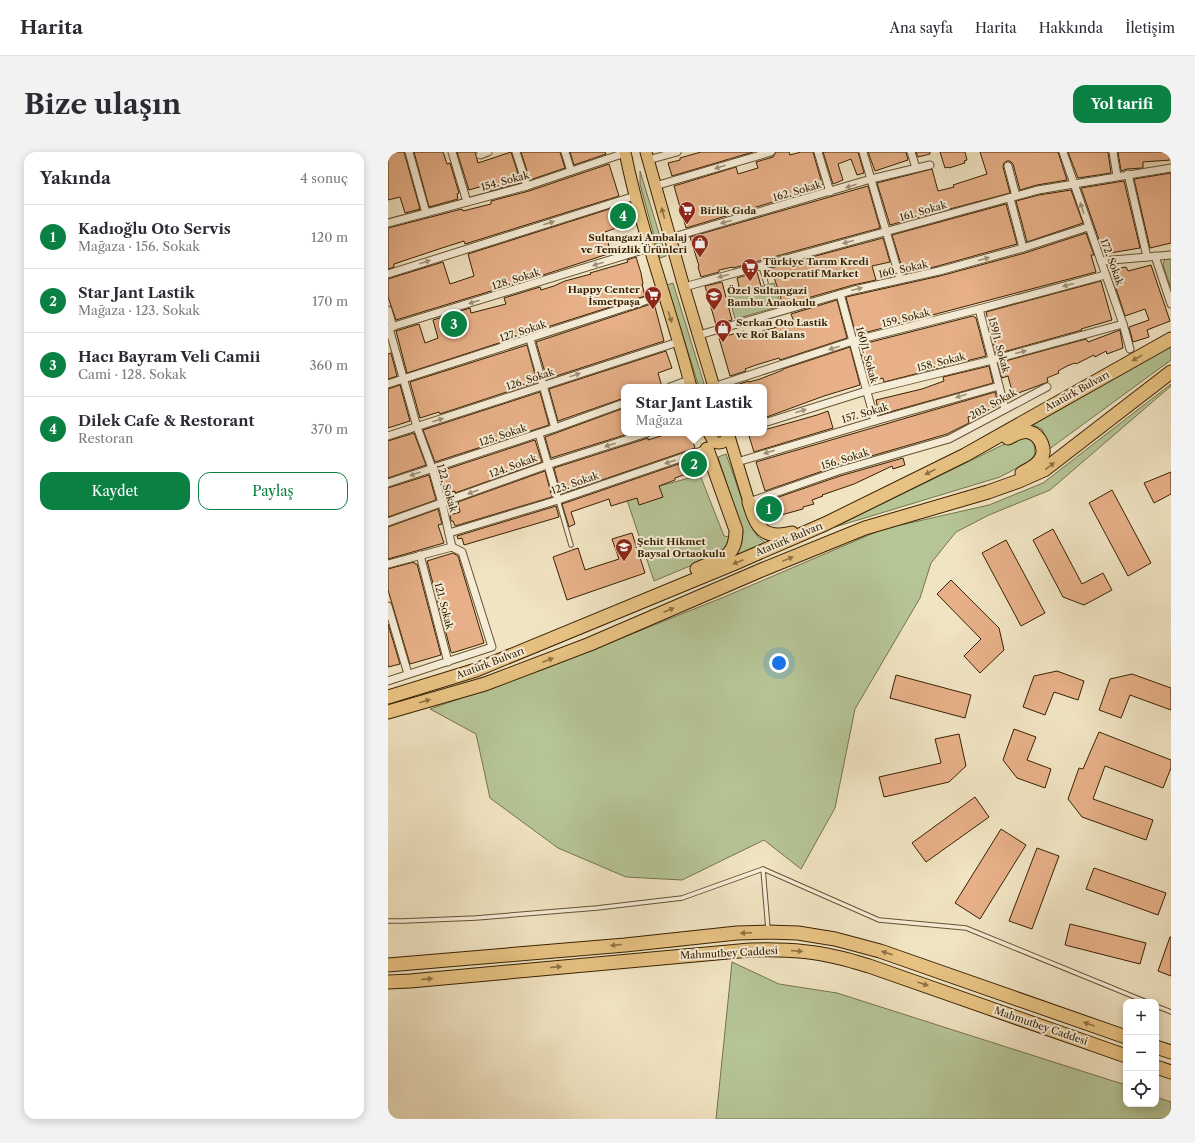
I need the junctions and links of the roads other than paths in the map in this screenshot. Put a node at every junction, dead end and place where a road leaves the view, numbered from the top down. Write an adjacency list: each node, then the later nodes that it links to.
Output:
1 (409, 152): 31 (street)
2 (452, 152): 30 (street)
3 (488, 152): 14 (street)
4 (516, 152): 25 (street)
5 (565, 152): 20 (street)
6 (625, 152): 20 (street, 154. Sokak); 28 (main road)
7 (677, 152): 15 (street)
8 (770, 152): 26 (street, one-way to 26)
9 (818, 152): 27 (street)
10 (863, 152): 23 (street)
11 (911, 152): 18 (street)
12 (1063, 152): 24 (street, 172. Sokak)
13 (1113, 152): 22 (street)
14 (480, 154)
15 (646, 155): 26 (main road)
16 (930, 165): 18 (street, 162. Sokak)
17 (1008, 166): 29 (street)
18 (916, 168): 23 (street, 162. Sokak)
19 (1171, 168): 21 (street, 161. Sokak)
20 (572, 172): 25 (street, 154. Sokak)
21 (1128, 174): 22 (street, 161. Sokak); 40 (street)
22 (1117, 176): 24 (street, 161. Sokak)
23 (871, 179): 27 (street, 162. Sokak, one-way to 27); 34 (street)
24 (1073, 183): 29 (street, 161. Sokak); 33 (street, 172. Sokak, one-way to 24)
25 (527, 186): 30 (street, 154. Sokak)
26 (655, 186): 35 (main road, one-way to 26)
27 (830, 192): 35 (street, 162. Sokak, one-way to 35)
28 (635, 196): 36 (main road); 43 (street, one-way to 28)
29 (1013, 197): 34 (street, 161. Sokak); 37 (street)
30 (467, 202): 31 (street, 154. Sokak)
31 (426, 213): 32 (street, 154. Sokak)
32 (388, 223)
33 (1088, 227): 37 (street, 160. Sokak); 41 (street, 172. Sokak)
34 (886, 231): 42 (street, 161. Sokak, one-way to 42); 45 (street)
35 (670, 238): 47 (main road)
36 (649, 248): 49 (main road); 54 (street, 128. Sokak, one-way to 54)
37 (1024, 248): 45 (street, 160. Sokak, one-way to 37)
38 (1171, 255): 39 (street)
39 (1155, 256): 40 (street); 50 (street)
40 (1147, 257): 41 (street)
41 (1100, 261): 44 (street, 172. Sokak)
42 (762, 266): 46 (lane); 47 (street, 161. Sokak, one-way to 47)
43 (388, 274)
44 (1105, 275): 51 (street, 159. Sokak, one-way to 51); 53 (street, 172. Sokak)
45 (900, 279): 48 (street, 160. Sokak, one-way to 45)
46 (766, 283)
47 (684, 287): 55 (main road)
48 (840, 294): 55 (street, 160. Sokak); 58 (street, 160/1. Sokak)
49 (663, 295): 57 (street, 127. Sokak); 59 (main road, one-way to 59)
50 (1171, 304)
51 (979, 309): 58 (street, 159. Sokak); 61 (street, 159/1. Sokak)
52 (388, 310): 54 (street, 122. Sokak)
53 (1123, 324): 60 (street, 172. Sokak); 61 (street, 158. Sokak, one-way to 53)
54 (390, 328): 63 (street, 122. Sokak)
55 (699, 335): 66 (main road)
56 (1171, 338): 87 (highway, Atatürk Bulvarı, one-way to 87)
57 (530, 339): 63 (street, 127. Sokak); 68 (street)
58 (853, 341): 67 (street, 159. Sokak, one-way to 67); 71 (street, 160/1. Sokak)
59 (678, 342): 65 (main road); 68 (street, 126. Sokak, one-way to 59)
60 (1130, 348)
61 (992, 360): 69 (street, 159/1. Sokak); 71 (street, 158. Sokak)
62 (1171, 372): 92 (highway, Atatürk Bulvarı, one-way to 62)
63 (404, 379): 64 (street, 127. Sokak); 76 (street, 122. Sokak)
64 (388, 384)
65 (690, 384)
66 (713, 384)
67 (723, 384)
68 (542, 385): 76 (street, 126. Sokak, one-way to 68); 77 (street)
69 (999, 386): 73 (street, 159/1. Sokak); 74 (street, 157. Sokak, one-way to 74)
70 (1047, 387): 73 (street, 203. Sokak)
71 (866, 391): 74 (street, 160/1. Sokak); 75 (street, 158. Sokak, one-way to 71)
72 (621, 404): 77 (street, 125. Sokak)
73 (1005, 409): 85 (street, 203. Sokak)
74 (875, 421): 88 (street, 157. Sokak, one-way to 88)
75 (767, 422)
76 (417, 427): 79 (street, 126. Sokak); 90 (street, 122. Sokak)
77 (555, 428): 78 (street, 125. Sokak)
78 (539, 434): 89 (street); 90 (street, 125. Sokak)
79 (388, 436)
80 (638, 436): 89 (street, 124. Sokak, one-way to 89)
81 (703, 436): 86 (main road)
82 (710, 436): 83 (main road)
83 (728, 436)
84 (730, 436): 88 (main road)
85 (949, 439): 94 (street, 156. Sokak)
86 (707, 449): 93 (street, 123. Sokak, one-way to 93); 104 (highway)
87 (965, 455): 92 (highway); 97 (highway, Atatürk Bulvarı, one-way to 97)
88 (737, 462): 94 (main road)
89 (547, 465): 93 (street); 95 (street, 124. Sokak, one-way to 95)
90 (432, 468): 91 (street, 125. Sokak, one-way to 91); 95 (street, 122. Sokak)
91 (388, 483)
92 (975, 495): 109 (highway, Atatürk Bulvarı, one-way to 92)
93 (558, 500): 98 (street, 123. Sokak); 99 (lane)
94 (749, 502): 97 (highway)
95 (442, 503): 96 (street, 124. Sokak); 98 (street, 122. Sokak)
96 (388, 522)
97 (825, 524): 104 (highway, Atatürk Bulvarı, one-way to 104)
98 (449, 533): 100 (street, 122. Sokak)
99 (571, 545)
100 (452, 548): 101 (street); 105 (street)
101 (420, 556): 102 (street); 105 (street, 121. Sokak)
102 (388, 564)
103 (388, 606): 106 (street)
104 (552, 639): 108 (highway, Atatürk Bulvarı)
105 (448, 662): 106 (street)
106 (408, 674): 107 (street)
107 (388, 681)
108 (388, 697)
109 (388, 712)
110 (763, 869): 111 (lane); 112 (lane); 115 (lane)
111 (388, 921)
112 (768, 932): 113 (highway, Mahmutbey Caddesi, one-way to 113); 118 (highway, Mahmutbey Caddesi, one-way to 112)
113 (388, 965)
114 (388, 982): 121 (highway, Mahmutbey Caddesi, one-way to 121)
115 (1140, 999)
116 (1159, 1007): 117 (lane)
117 (1171, 1012)
118 (1123, 1036)
119 (1159, 1048): 120 (highway)
120 (1171, 1052)
121 (1123, 1055)
122 (1159, 1068): 123 (highway)
123 (1171, 1072)

